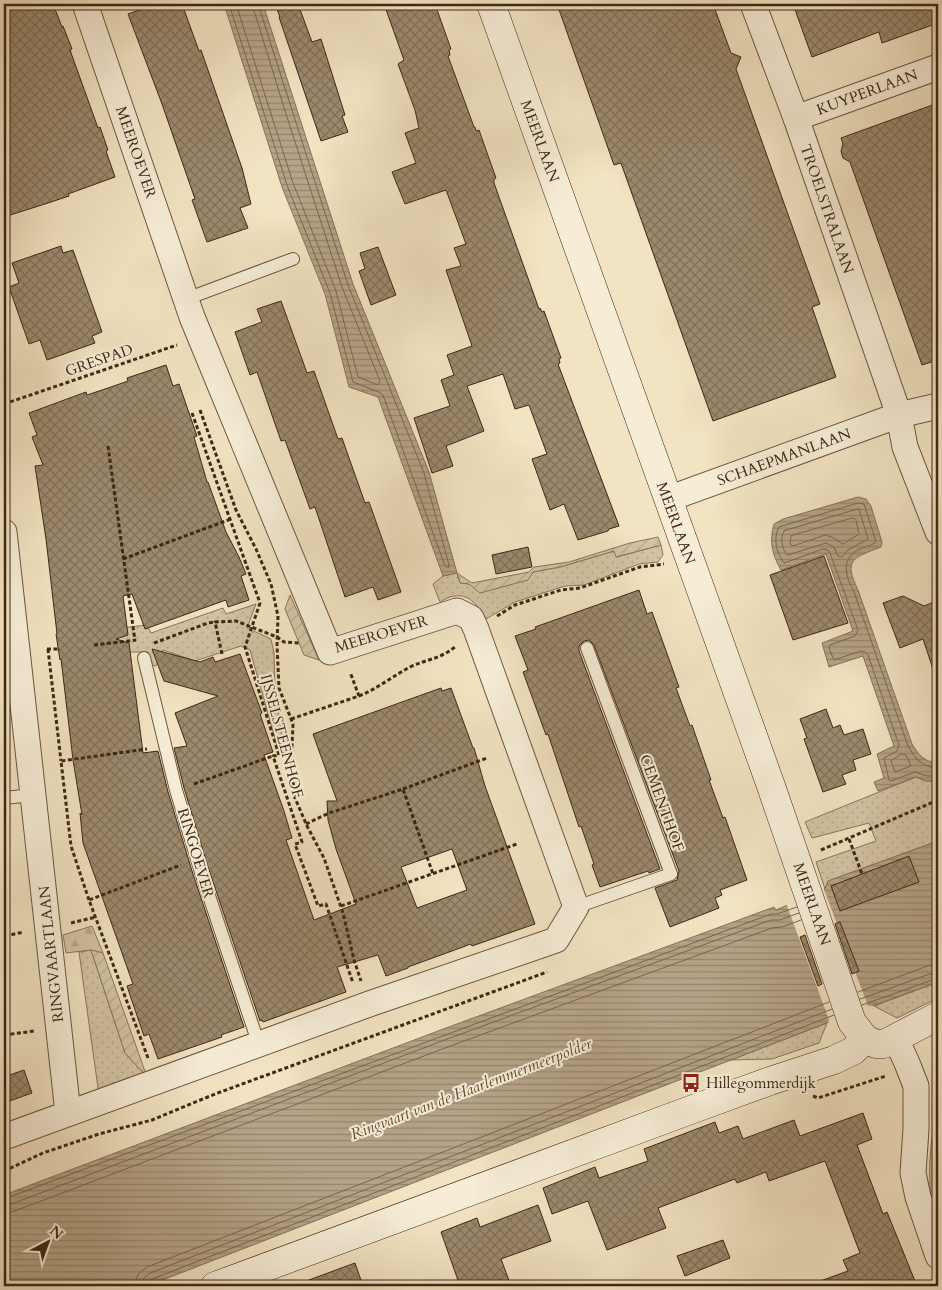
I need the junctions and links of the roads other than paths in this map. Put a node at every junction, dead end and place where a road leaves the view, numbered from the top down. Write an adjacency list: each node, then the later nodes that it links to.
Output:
1 (85, 4): 7 (street, MEEROEVER)
2 (491, 4): 10 (street, MEERLAAN)
3 (753, 4): 5 (street, TROELSTRALAAN)
4 (938, 67): 5 (street, KUYPERLAAN)
5 (796, 118): 9 (street, TROELSTRALAAN)
6 (293, 258): 7 (lane)
7 (186, 299): 17 (street, MEEROEVER)
8 (938, 406): 9 (street, SCHAEPMANLAAN)
9 (899, 415): 10 (street, SCHAEPMANLAAN); 12 (street)
10 (668, 499): 19 (street, MEERLAAN)
11 (4, 532): 15 (street, RINGVAARTLAAN)
12 (938, 532)
13 (587, 648): 17 (lane, CEMENTHOF)
14 (144, 658): 21 (lane, RINGOEVER)
15 (33, 795): 16 (lane); 22 (street, RINGVAARTLAAN)
16 (4, 798)
17 (576, 908): 21 (street)
18 (938, 1016): 20 (street)
19 (858, 1031): 20 (street); 25 (street)
20 (896, 1039): 24 (street)
21 (259, 1045): 22 (street)
22 (68, 1113): 23 (street)
23 (4, 1137)
24 (938, 1256)
25 (215, 1286)

